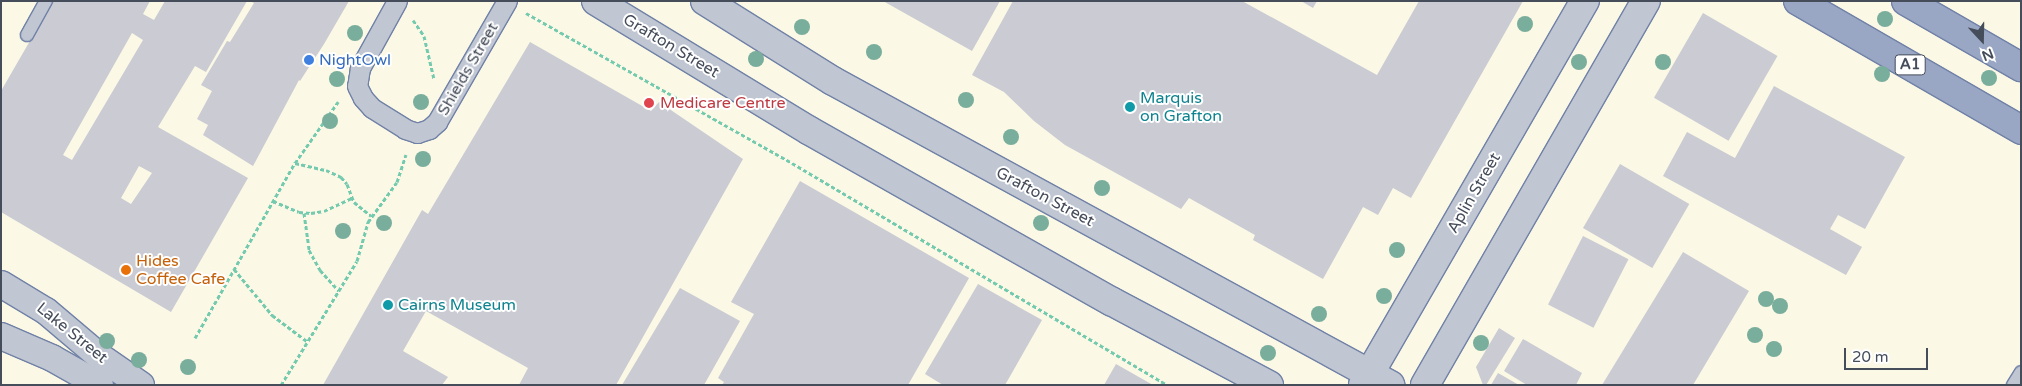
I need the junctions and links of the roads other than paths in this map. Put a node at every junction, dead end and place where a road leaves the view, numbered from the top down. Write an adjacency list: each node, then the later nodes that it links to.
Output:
1 (46, 1): 11 (lane)
2 (705, 1): 17 (street, Grafton Street)
3 (1585, 1): 17 (street, Aplin Street)
4 (1646, 1): 21 (street)
5 (1798, 1): 10 (highway, A1)
6 (1906, 1): 12 (highway)
7 (507, 2): 9 (street, Shields Street)
8 (600, 2): 20 (street, Grafton Street)
9 (395, 4)
10 (1838, 13): 13 (highway, A1)
11 (27, 35)
12 (2021, 67)
13 (2021, 130)
14 (1, 284): 19 (street, Lake Street)
15 (1, 336): 18 (street, Lake Street)
16 (2021, 372): 22 (lane)
17 (1374, 381)
18 (100, 385)
19 (141, 385)
20 (1268, 385)
21 (1425, 385)
22 (2013, 385)

